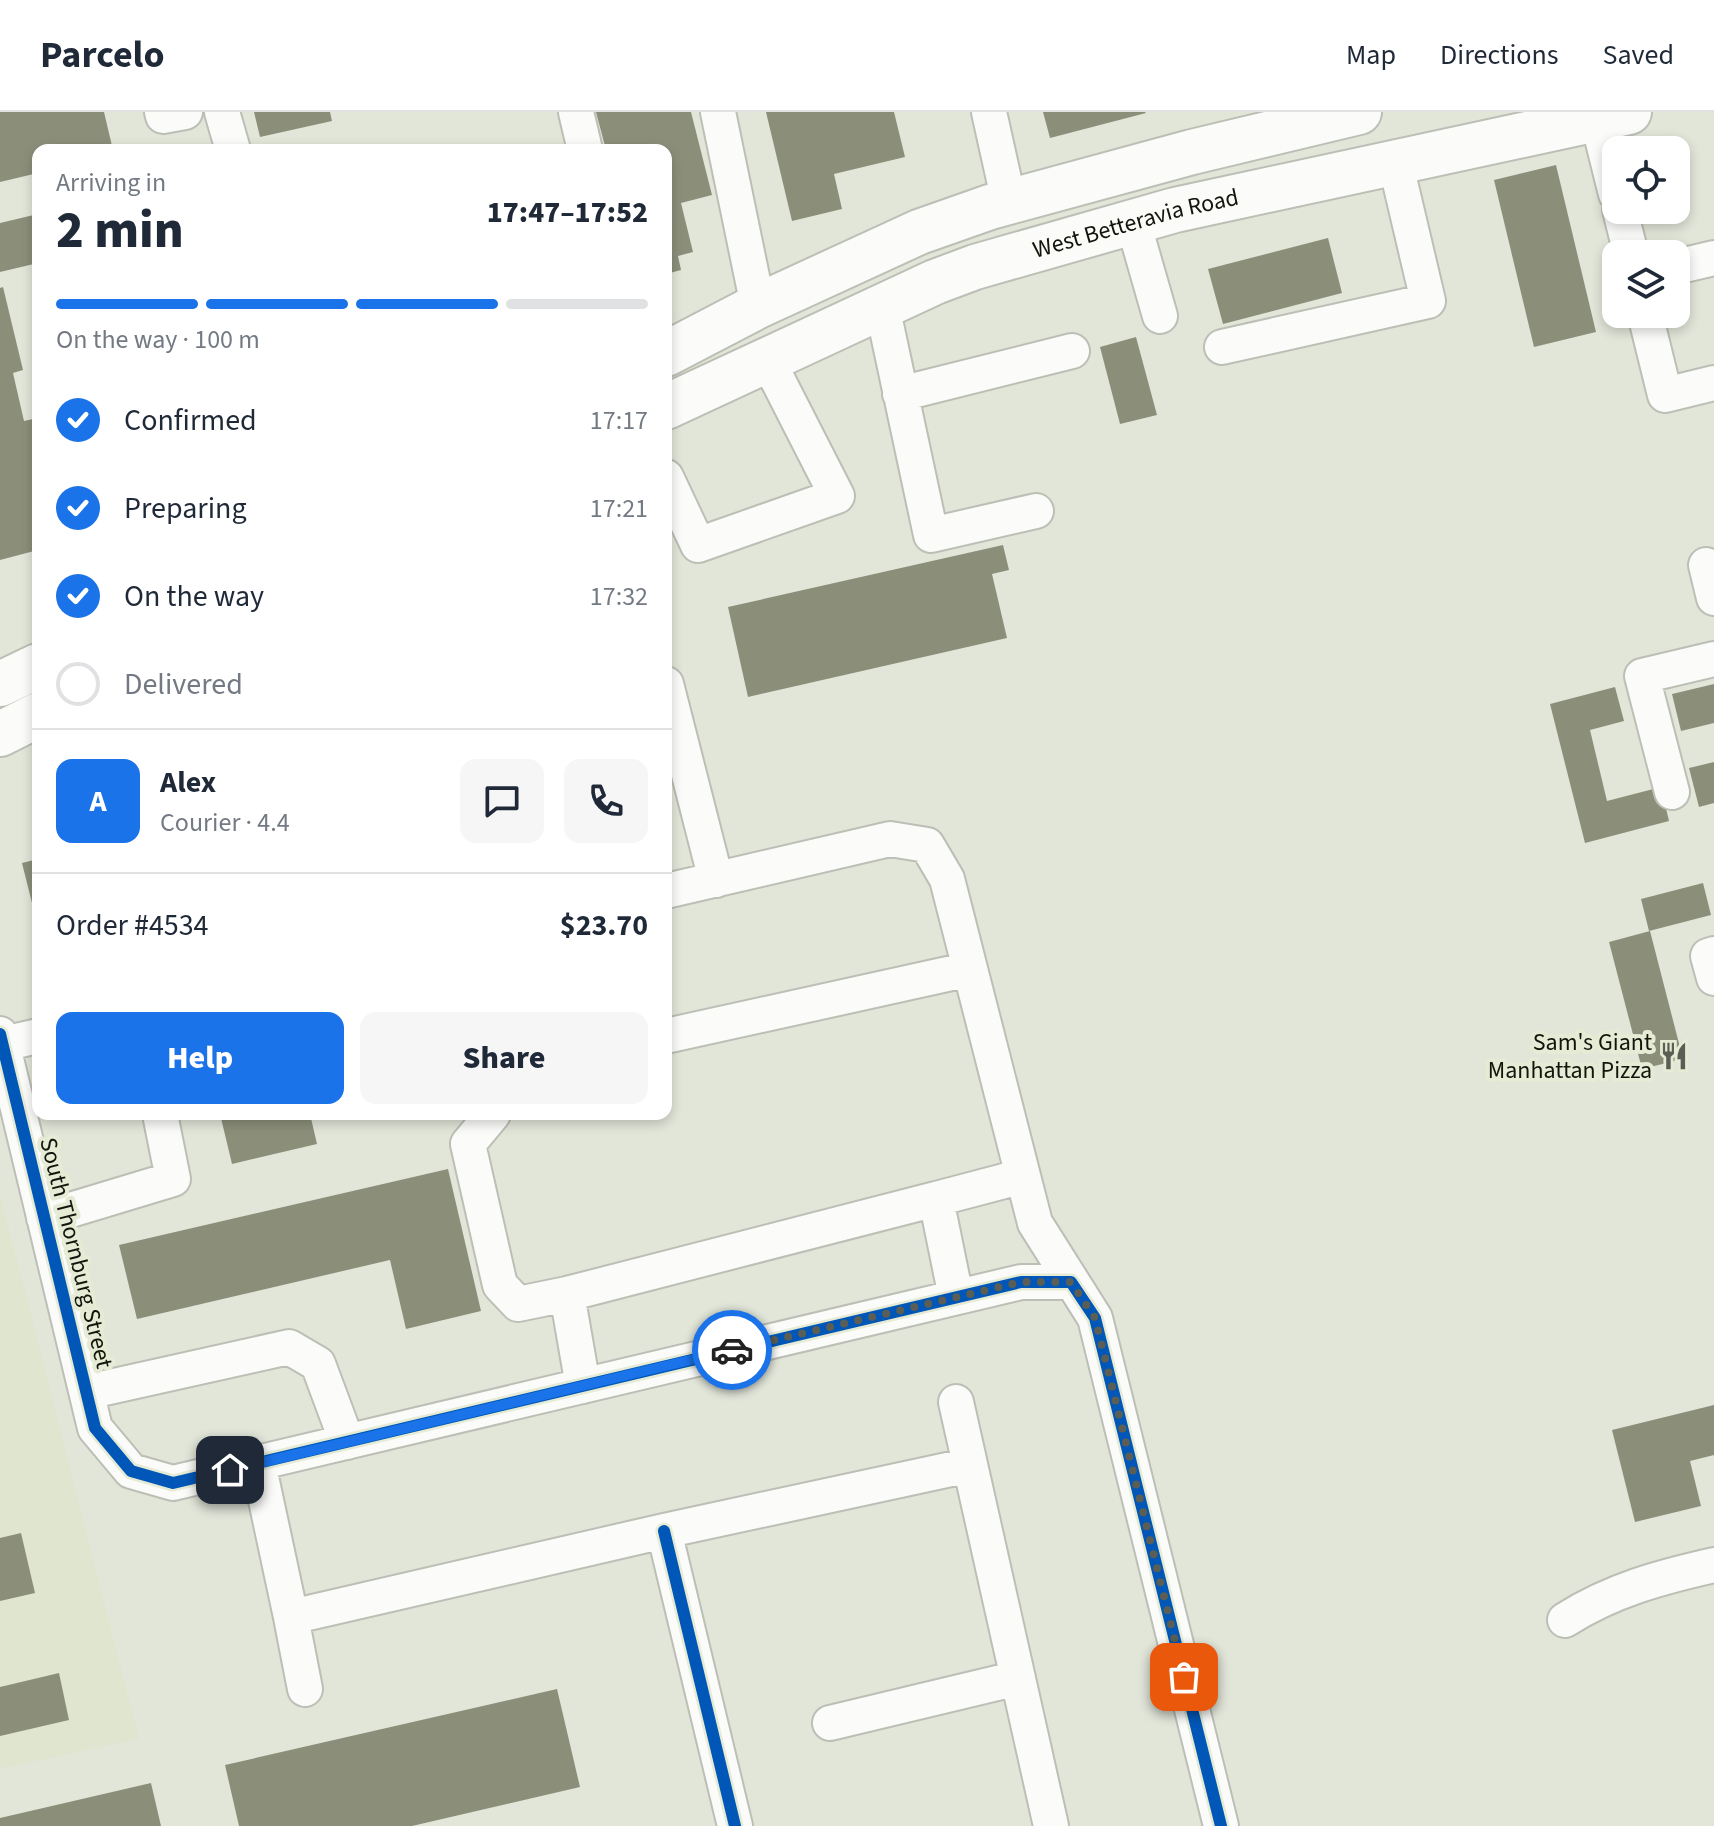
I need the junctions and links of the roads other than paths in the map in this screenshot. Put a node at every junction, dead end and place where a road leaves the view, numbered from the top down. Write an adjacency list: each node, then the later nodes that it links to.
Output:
1 (162, 112): 2 (street)
2 (185, 112)
3 (222, 112): 11 (street)
4 (576, 112): 12 (street)
5 (718, 112): 18 (street)
6 (989, 112): 14 (street)
7 (1359, 112): 9 (main road)
8 (1613, 115): 10 (street); 13 (main road, West Betteravia Road)
9 (1274, 122): 14 (main road)
10 (1614, 136)
11 (231, 144)
12 (584, 144)
13 (1395, 161): 15 (main road, West Betteravia Road); 22 (street)
14 (1009, 202): 18 (main road)
15 (1133, 222): 19 (main road, West Betteravia Road); 20 (street)
16 (1714, 258): 17 (street)
17 (1690, 264)
18 (758, 306): 23 (main road)
19 (882, 306): 25 (main road, West Betteravia Road); 27 (street)
20 (1160, 316)
21 (1648, 328): 26 (street)
22 (1222, 347)
23 (672, 351)
24 (1072, 351): 27 (street)
25 (767, 359): 28 (main road, West Betteravia Road); 29 (street)
26 (1714, 383)
27 (900, 394): 30 (street)
28 (672, 404)
29 (672, 490)
30 (1036, 511)
31 (1706, 565): 32 (street)
32 (1714, 598)
33 (1714, 659): 39 (street)
34 (32, 669): 35 (main road)
35 (0, 684)
36 (672, 708): 40 (street)
37 (32, 718): 38 (main road)
38 (0, 734)
39 (1672, 792)
40 (716, 880): 41 (street); 43 (street)
41 (672, 890)
42 (1714, 954): 44 (street)
43 (970, 969): 45 (street); 51 (street)
44 (1714, 978)
45 (672, 1035)
46 (32, 1036): 47 (street)
47 (1, 1039): 48 (street, South Thornburg Street)
48 (10, 1120): 53 (street, South Thornburg Street)
49 (161, 1120): 53 (street)
50 (488, 1120): 55 (street)
51 (1023, 1176): 52 (street); 54 (street)
52 (936, 1199): 55 (street); 56 (street)
53 (44, 1218): 58 (street, South Thornburg Street)
54 (1071, 1282): 56 (street); 72 (street)
55 (567, 1294): 57 (street)
56 (956, 1297): 57 (street)
57 (583, 1386): 60 (street)
58 (87, 1392): 60 (street); 61 (street, South Thornburg Street)
59 (956, 1402): 62 (street)
60 (347, 1442): 61 (street)
61 (258, 1463): 65 (street)
62 (970, 1465): 63 (street); 67 (street)
63 (664, 1531): 65 (street); 70 (street)
64 (1714, 1565): 66 (street)
65 (291, 1617): 68 (street)
66 (1565, 1620)
67 (1018, 1678): 69 (street); 71 (street)
68 (305, 1689)
69 (830, 1723)
70 (735, 1826)
71 (1051, 1826)
72 (1221, 1826)

